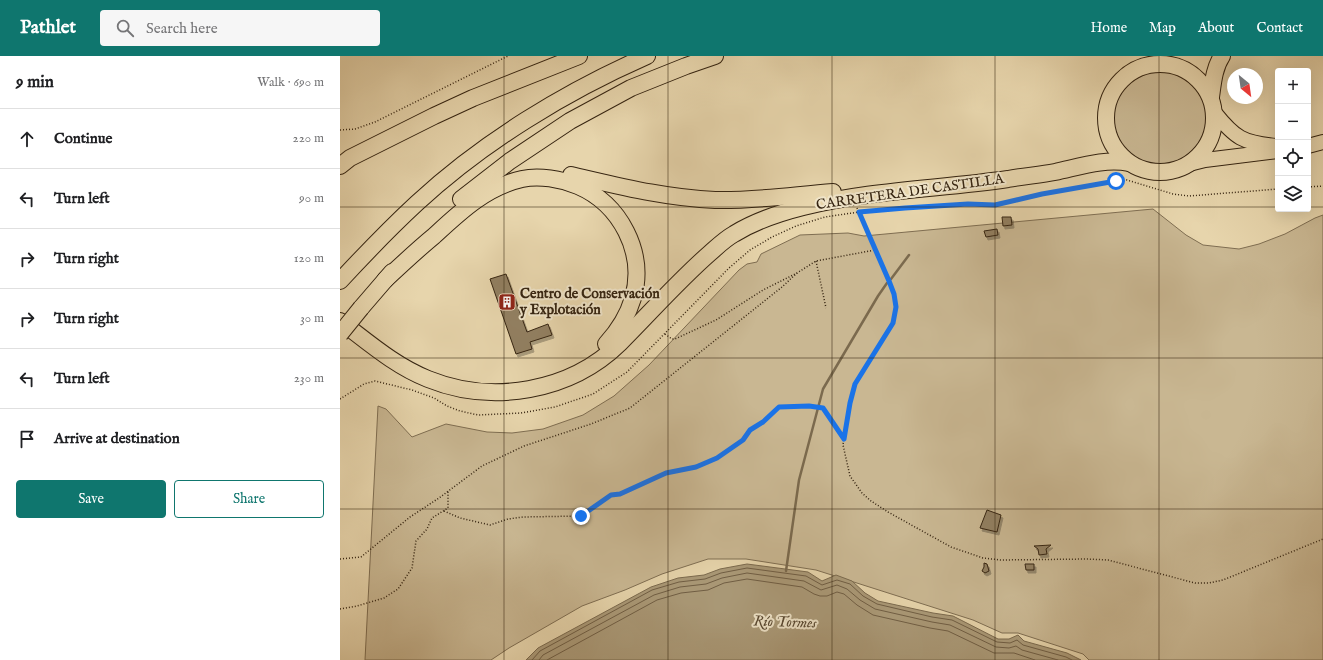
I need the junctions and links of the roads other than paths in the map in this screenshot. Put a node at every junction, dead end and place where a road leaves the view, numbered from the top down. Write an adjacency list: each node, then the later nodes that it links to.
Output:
1 (579, 56): 8 (highway)
2 (588, 56): 8 (highway)
3 (647, 56): 20 (highway)
4 (715, 56): 21 (highway)
5 (1222, 56): 9 (highway)
6 (1150, 60): 7 (highway); 16 (highway)
7 (1180, 62): 9 (highway)
8 (557, 66): 15 (highway)
9 (1211, 97): 10 (highway)
10 (1215, 113): 13 (main road); 17 (highway)
11 (1323, 142): 12 (main road)
12 (1311, 145)
13 (1275, 147)
14 (1275, 151): 17 (main road)
15 (343, 162)
16 (1129, 163): 17 (highway); 18 (highway, CARRETERA DE CASTILLA)
17 (1189, 164)
18 (948, 186): 19 (highway); 22 (highway, CARRETERA DE CASTILLA)
19 (385, 280): 21 (highway); 21 (highway)
20 (340, 281)
21 (351, 307): 22 (highway); 23 (highway, bridge)
22 (340, 321)
23 (340, 334)

